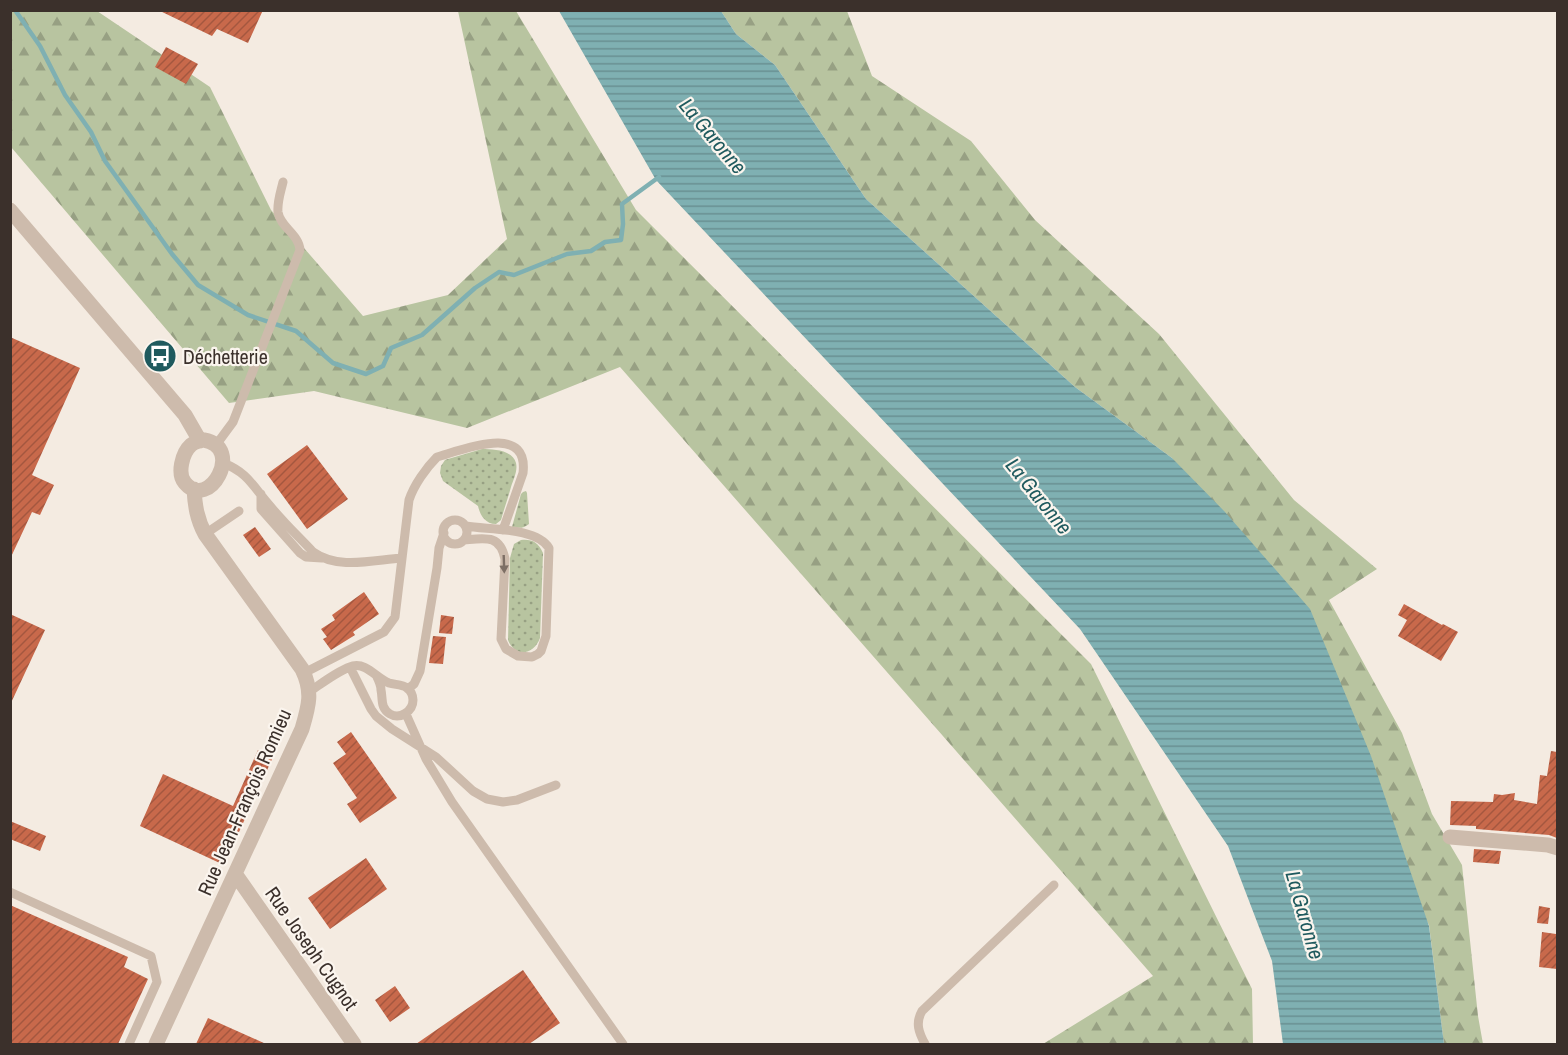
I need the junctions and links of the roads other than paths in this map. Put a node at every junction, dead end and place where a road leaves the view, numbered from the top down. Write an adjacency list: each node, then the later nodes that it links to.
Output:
1 (283, 182): 4 (lane)
2 (10, 210): 3 (street)
3 (200, 441): 4 (street); 6 (street, Rue Jean-François Romieu)
4 (216, 444): 5 (street)
5 (223, 463): 6 (street); 13 (lane)
6 (194, 489): 11 (street, Rue Jean-François Romieu)
7 (239, 511): 11 (lane)
8 (466, 526): 9 (lane); 10 (lane); 12 (lane)
9 (503, 530): 12 (lane, one-way to 9); 13 (lane)
10 (444, 533): 12 (lane); 14 (lane)
11 (205, 534): 16 (street, Rue Jean-François Romieu)
12 (459, 542): 14 (lane)
13 (402, 558): 16 (lane)
14 (437, 568): 18 (lane)
15 (350, 667): 17 (lane); 19 (lane); 21 (lane)
16 (304, 673): 19 (street, Rue Jean-François Romieu)
17 (377, 676): 18 (lane); 20 (lane)
18 (408, 689): 20 (lane)
19 (309, 692): 25 (street, Rue Jean-François Romieu)
20 (406, 714): 21 (lane)
21 (421, 747): 22 (lane); 31 (lane)
22 (556, 785)
23 (1450, 837): 24 (street)
24 (1557, 848)
25 (236, 875): 29 (street, Rue Jean-François Romieu); 30 (street, Rue Joseph Cugnot)
26 (1054, 885): 32 (lane)
27 (10, 892): 28 (lane)
28 (129, 1044)
29 (156, 1044)
30 (354, 1044)
31 (623, 1044)
32 (925, 1044)

